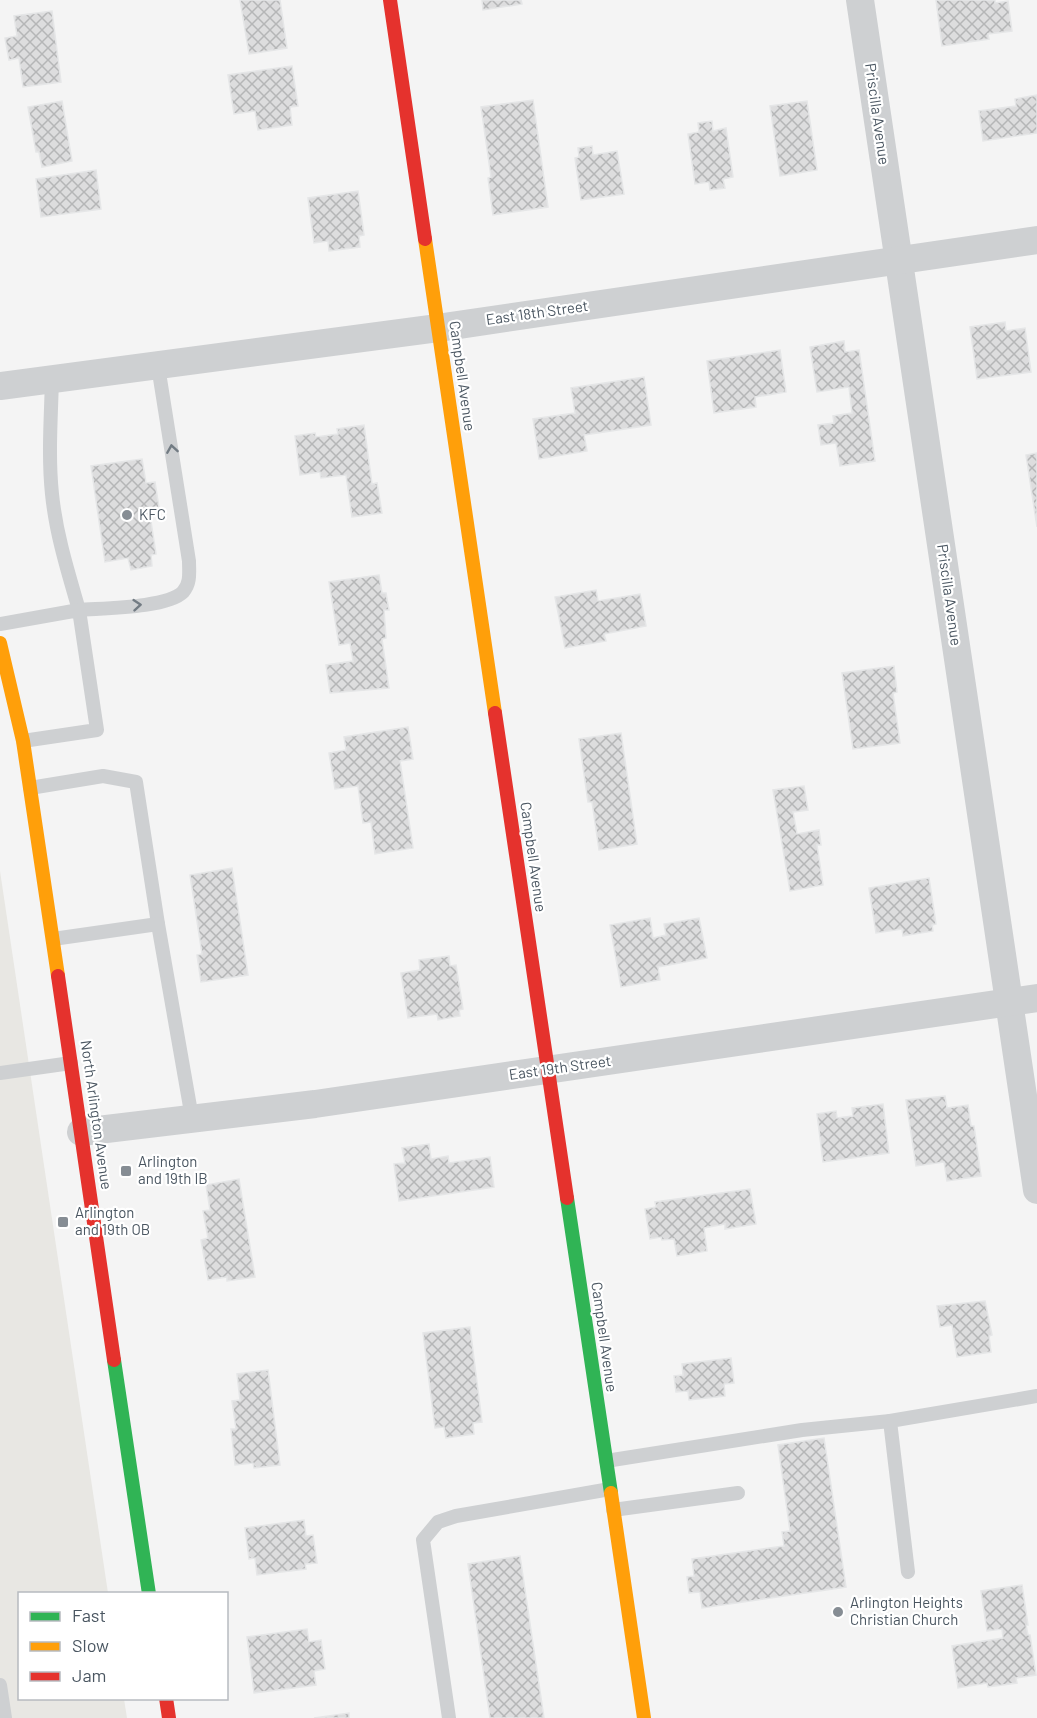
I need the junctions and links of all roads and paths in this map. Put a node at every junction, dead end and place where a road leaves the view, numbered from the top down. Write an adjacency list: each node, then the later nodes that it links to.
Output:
1 (390, 0): 5 (street, Campbell Avenue)
2 (860, 0): 4 (street, Priscilla Avenue)
3 (1037, 240): 4 (street, East 18th Street)
4 (899, 261): 5 (street, East 18th Street); 17 (street, Priscilla Avenue)
5 (438, 327): 6 (street, East 18th Street); 19 (street, Campbell Avenue)
6 (159, 366): 7 (street, East 18th Street); 9 (lane, one-way to 6)
7 (52, 379): 8 (street, East 18th Street); 9 (lane)
8 (0, 386)
9 (79, 610): 10 (lane); 12 (lane)
10 (0, 624)
11 (0, 643): 12 (street, North Arlington Avenue)
12 (23, 741): 13 (street, North Arlington Avenue)
13 (30, 788): 14 (lane); 15 (street, North Arlington Avenue)
14 (158, 924): 15 (lane); 21 (lane)
15 (53, 939): 18 (street, North Arlington Avenue)
16 (1037, 998): 17 (street, East 19th Street)
17 (1009, 1002): 19 (street, East 19th Street); 23 (street, Priscilla Avenue)
18 (71, 1063): 20 (lane); 22 (street, North Arlington Avenue)
19 (548, 1069): 21 (street, East 19th Street); 26 (street, Campbell Avenue)
20 (0, 1073)
21 (192, 1118): 22 (street, East 19th Street)
22 (81, 1132): 31 (street, North Arlington Avenue)
23 (1037, 1190)
24 (1037, 1396): 25 (lane)
25 (890, 1421): 26 (lane); 30 (lane)
26 (606, 1461): 27 (street, Campbell Avenue)
27 (610, 1489): 29 (street, Campbell Avenue); 36 (lane)
28 (738, 1493): 29 (lane)
29 (613, 1510): 37 (street, Campbell Avenue)
30 (908, 1572)
31 (149, 1592)
32 (0, 1685): 34 (lane)
33 (166, 1700): 35 (street)
34 (5, 1718)
35 (169, 1718)
36 (449, 1718)
37 (644, 1718)

